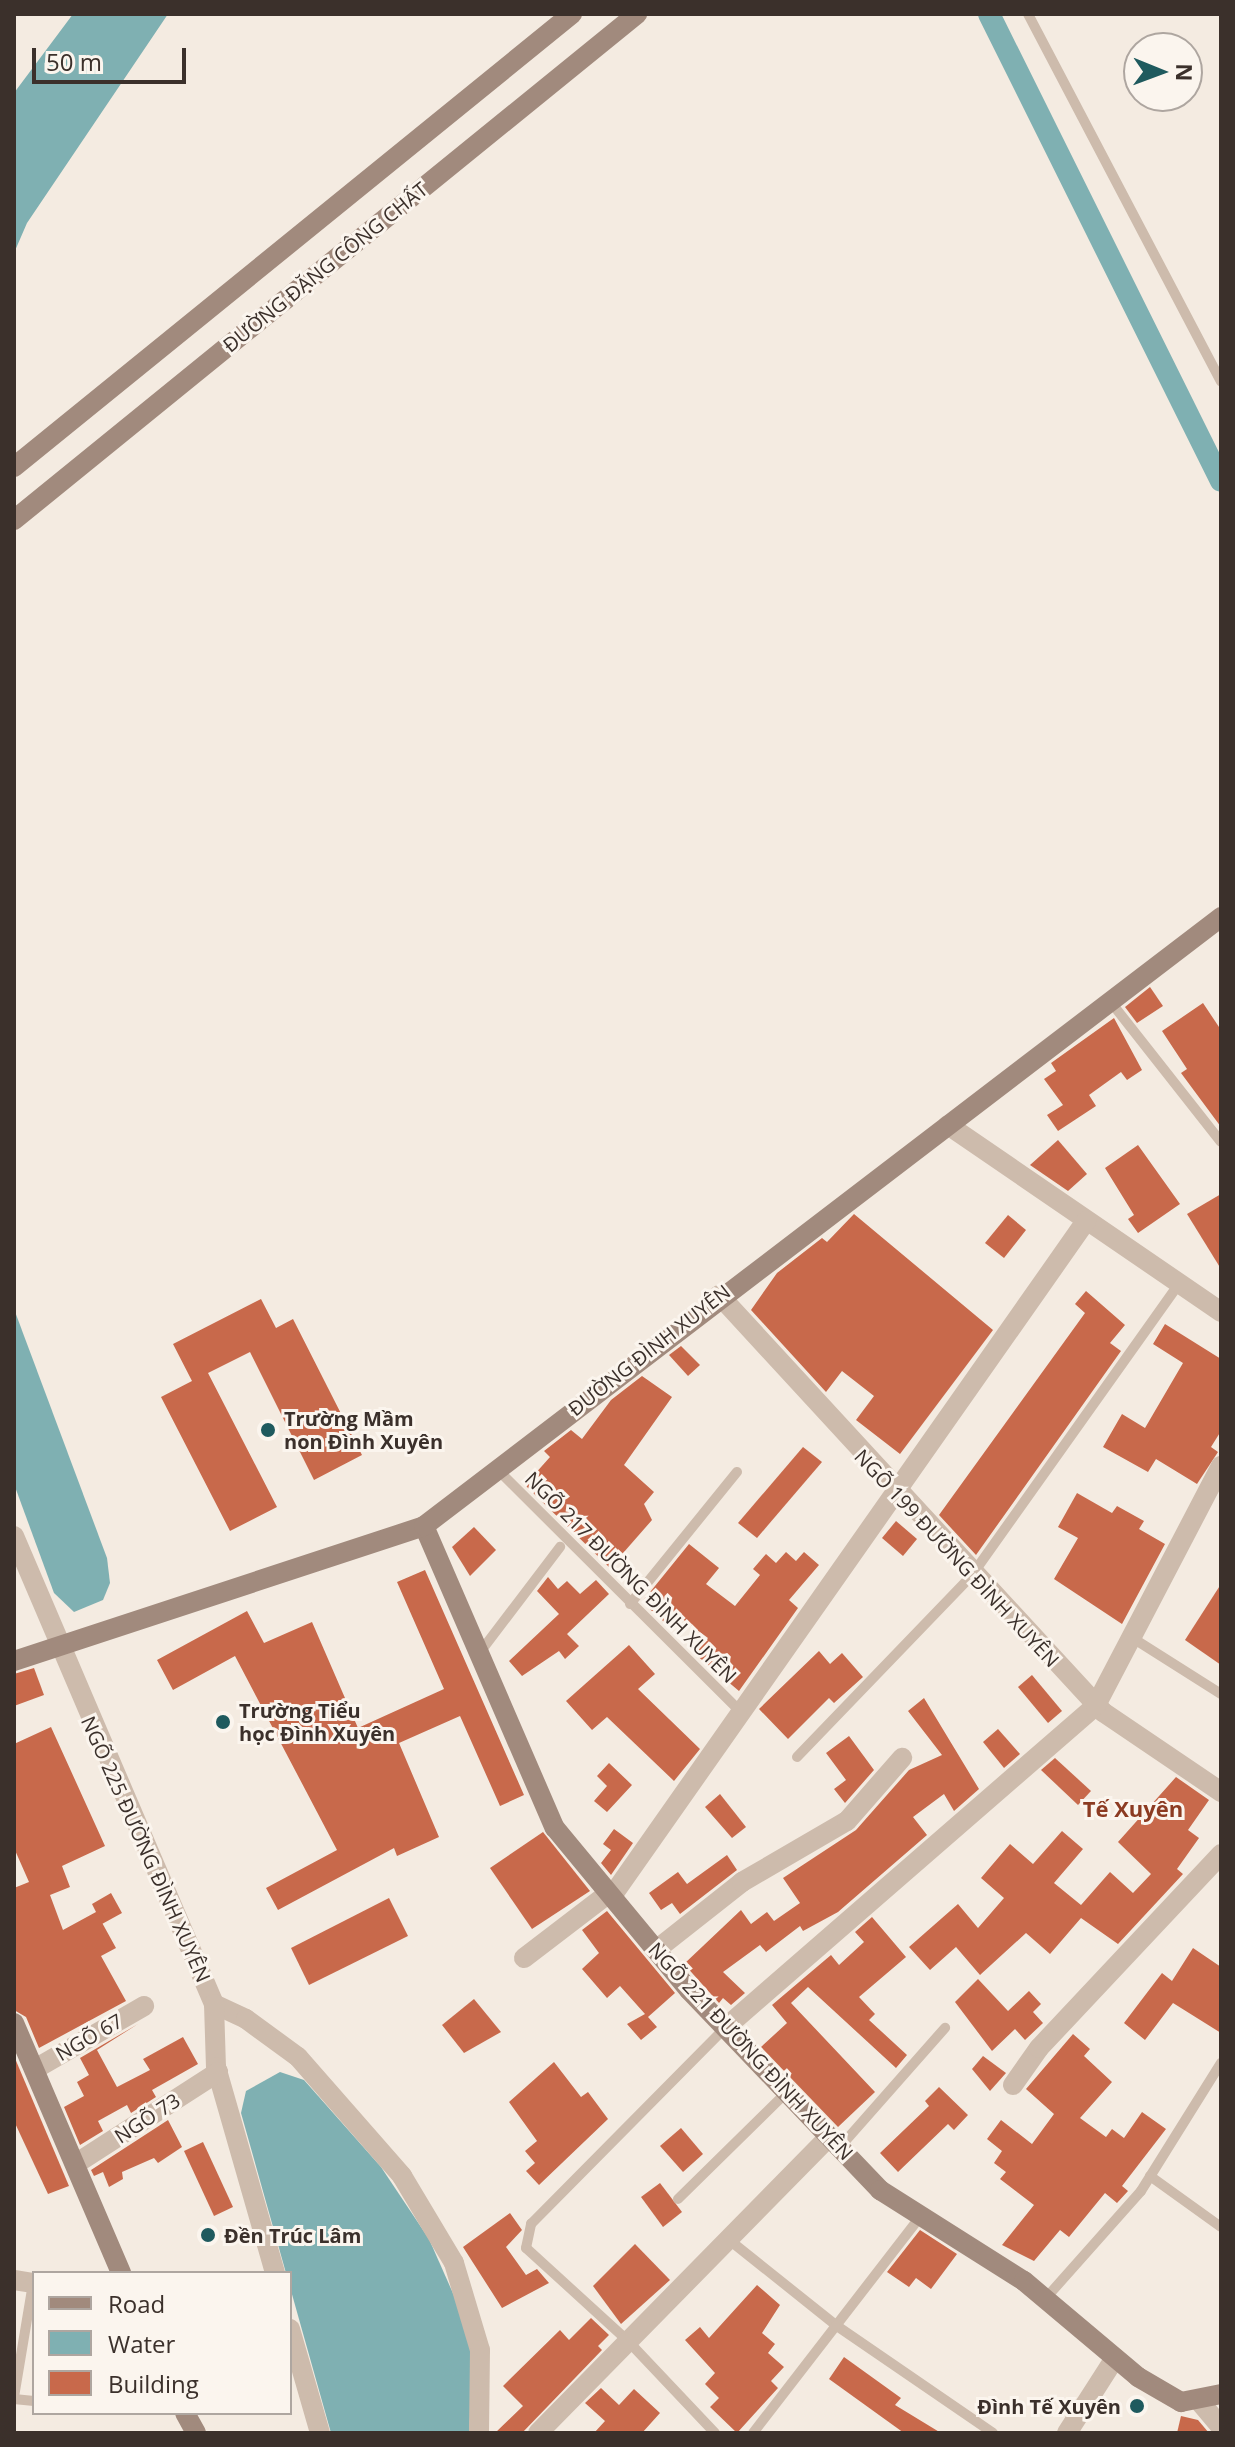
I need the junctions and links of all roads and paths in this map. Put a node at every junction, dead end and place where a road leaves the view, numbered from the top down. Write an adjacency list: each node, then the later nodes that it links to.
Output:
1 (572, 14): 5 (street, ĐƯỜNG ĐẶNG CÔNG CHẤT)
2 (637, 14): 6 (street, ĐƯỜNG ĐẶNG CÔNG CHẤT)
3 (1028, 14): 4 (lane)
4 (1221, 381)
5 (14, 467)
6 (14, 520)
7 (1221, 917): 8 (street, ĐƯỜNG ĐÌNH XUYÊN)
8 (1110, 1001): 9 (street, ĐƯỜNG ĐÌNH XUYÊN); 10 (lane)
9 (948, 1125): 11 (street); 13 (street, ĐƯỜNG ĐÌNH XUYÊN)
10 (1221, 1142)
11 (1086, 1221): 12 (street); 18 (street)
12 (1179, 1284): 14 (street); 23 (lane)
13 (719, 1295): 16 (street, ĐƯỜNG ĐÌNH XUYÊN); 18 (street, NGÕ 199 ĐƯỜNG ĐÌNH XUYÊN)
14 (1221, 1312)
15 (1221, 1466): 19 (street)
16 (497, 1469): 20 (street, ĐƯỜNG ĐÌNH XUYÊN); 24 (lane, NGÕ 217 ĐƯỜNG ĐÌNH XUYÊN)
17 (737, 1472): 24 (lane)
18 (893, 1490): 23 (street, NGÕ 199 ĐƯỜNG ĐÌNH XUYÊN); 31 (street)
19 (1214, 1496): 25 (street)
20 (424, 1526): 26 (street, ĐƯỜNG ĐÌNH XUYÊN); 27 (street, NGÕ 221 ĐƯỜNG ĐÌNH XUYÊN)
21 (14, 1536): 26 (street, NGÕ 225 ĐƯỜNG ĐÌNH XUYÊN)
22 (560, 1547): 27 (lane)
23 (972, 1575): 30 (street, NGÕ 199 ĐƯỜNG ĐÌNH XUYÊN); 32 (lane)
24 (630, 1604): 31 (lane, NGÕ 217 ĐƯỜNG ĐÌNH XUYÊN)
25 (1131, 1637): 29 (lane); 30 (street)
26 (57, 1646): 28 (street, ĐƯỜNG ĐÌNH XUYÊN); 39 (street, NGÕ 225 ĐƯỜNG ĐÌNH XUYÊN)
27 (481, 1651): 36 (street, NGÕ 221 ĐƯỜNG ĐÌNH XUYÊN)
28 (14, 1661)
29 (1221, 1694)
30 (1096, 1705): 34 (street, NGÕ 199 ĐƯỜNG ĐÌNH XUYÊN); 42 (street)
31 (740, 1711): 36 (street)
32 (797, 1757)
33 (902, 1758): 37 (street)
34 (1221, 1792)
35 (1221, 1854): 47 (street)
36 (610, 1895): 37 (street, NGÕ 221 ĐƯỜNG ĐÌNH XUYÊN); 38 (street)
37 (656, 1950): 42 (street, NGÕ 221 ĐƯỜNG ĐÌNH XUYÊN)
38 (524, 1958)
39 (214, 2004): 46 (street); 70 (street, NGÕ 225 ĐƯỜNG ĐÌNH XUYÊN)
40 (144, 2006): 45 (street, NGÕ 67)
41 (14, 2023): 45 (street)
42 (725, 2028): 48 (street, NGÕ 221 ĐƯỜNG ĐÌNH XUYÊN); 61 (lane)
43 (945, 2028): 49 (lane)
44 (1221, 2063): 51 (lane)
45 (35, 2069): 50 (street)
46 (218, 2072): 50 (street, NGÕ 73); 57 (street)
47 (1013, 2085)
48 (787, 2092): 49 (street, NGÕ 221 ĐƯỜNG ĐÌNH XUYÊN); 52 (lane)
49 (834, 2142): 53 (street, NGÕ 221 ĐƯỜNG ĐÌNH XUYÊN); 55 (street)
50 (77, 2163): 56 (street)
51 (1150, 2176): 54 (lane); 59 (lane)
52 (678, 2199)
53 (922, 2214): 59 (street, NGÕ 221 ĐƯỜNG ĐÌNH XUYÊN); 60 (lane)
54 (1221, 2227)
55 (728, 2239): 60 (lane); 61 (street)
56 (120, 2271)
57 (274, 2271)
58 (32, 2294): 66 (lane)
59 (1046, 2298): 63 (street, NGÕ 221 ĐƯỜNG ĐÌNH XUYÊN)
60 (837, 2326): 73 (lane); 74 (lane)
61 (628, 2341): 71 (street); 72 (lane)
62 (292, 2345): 64 (street)
63 (1115, 2358): 67 (street, NGÕ 221 ĐƯỜNG ĐÌNH XUYÊN); 75 (street)
64 (295, 2368): 69 (street)
65 (1221, 2394): 67 (street)
66 (14, 2398)
67 (1200, 2402): 68 (street)
68 (1221, 2427)
69 (320, 2433)
70 (479, 2433)
71 (538, 2433)
72 (715, 2433)
73 (753, 2433)
74 (993, 2433)
75 (1067, 2433)

